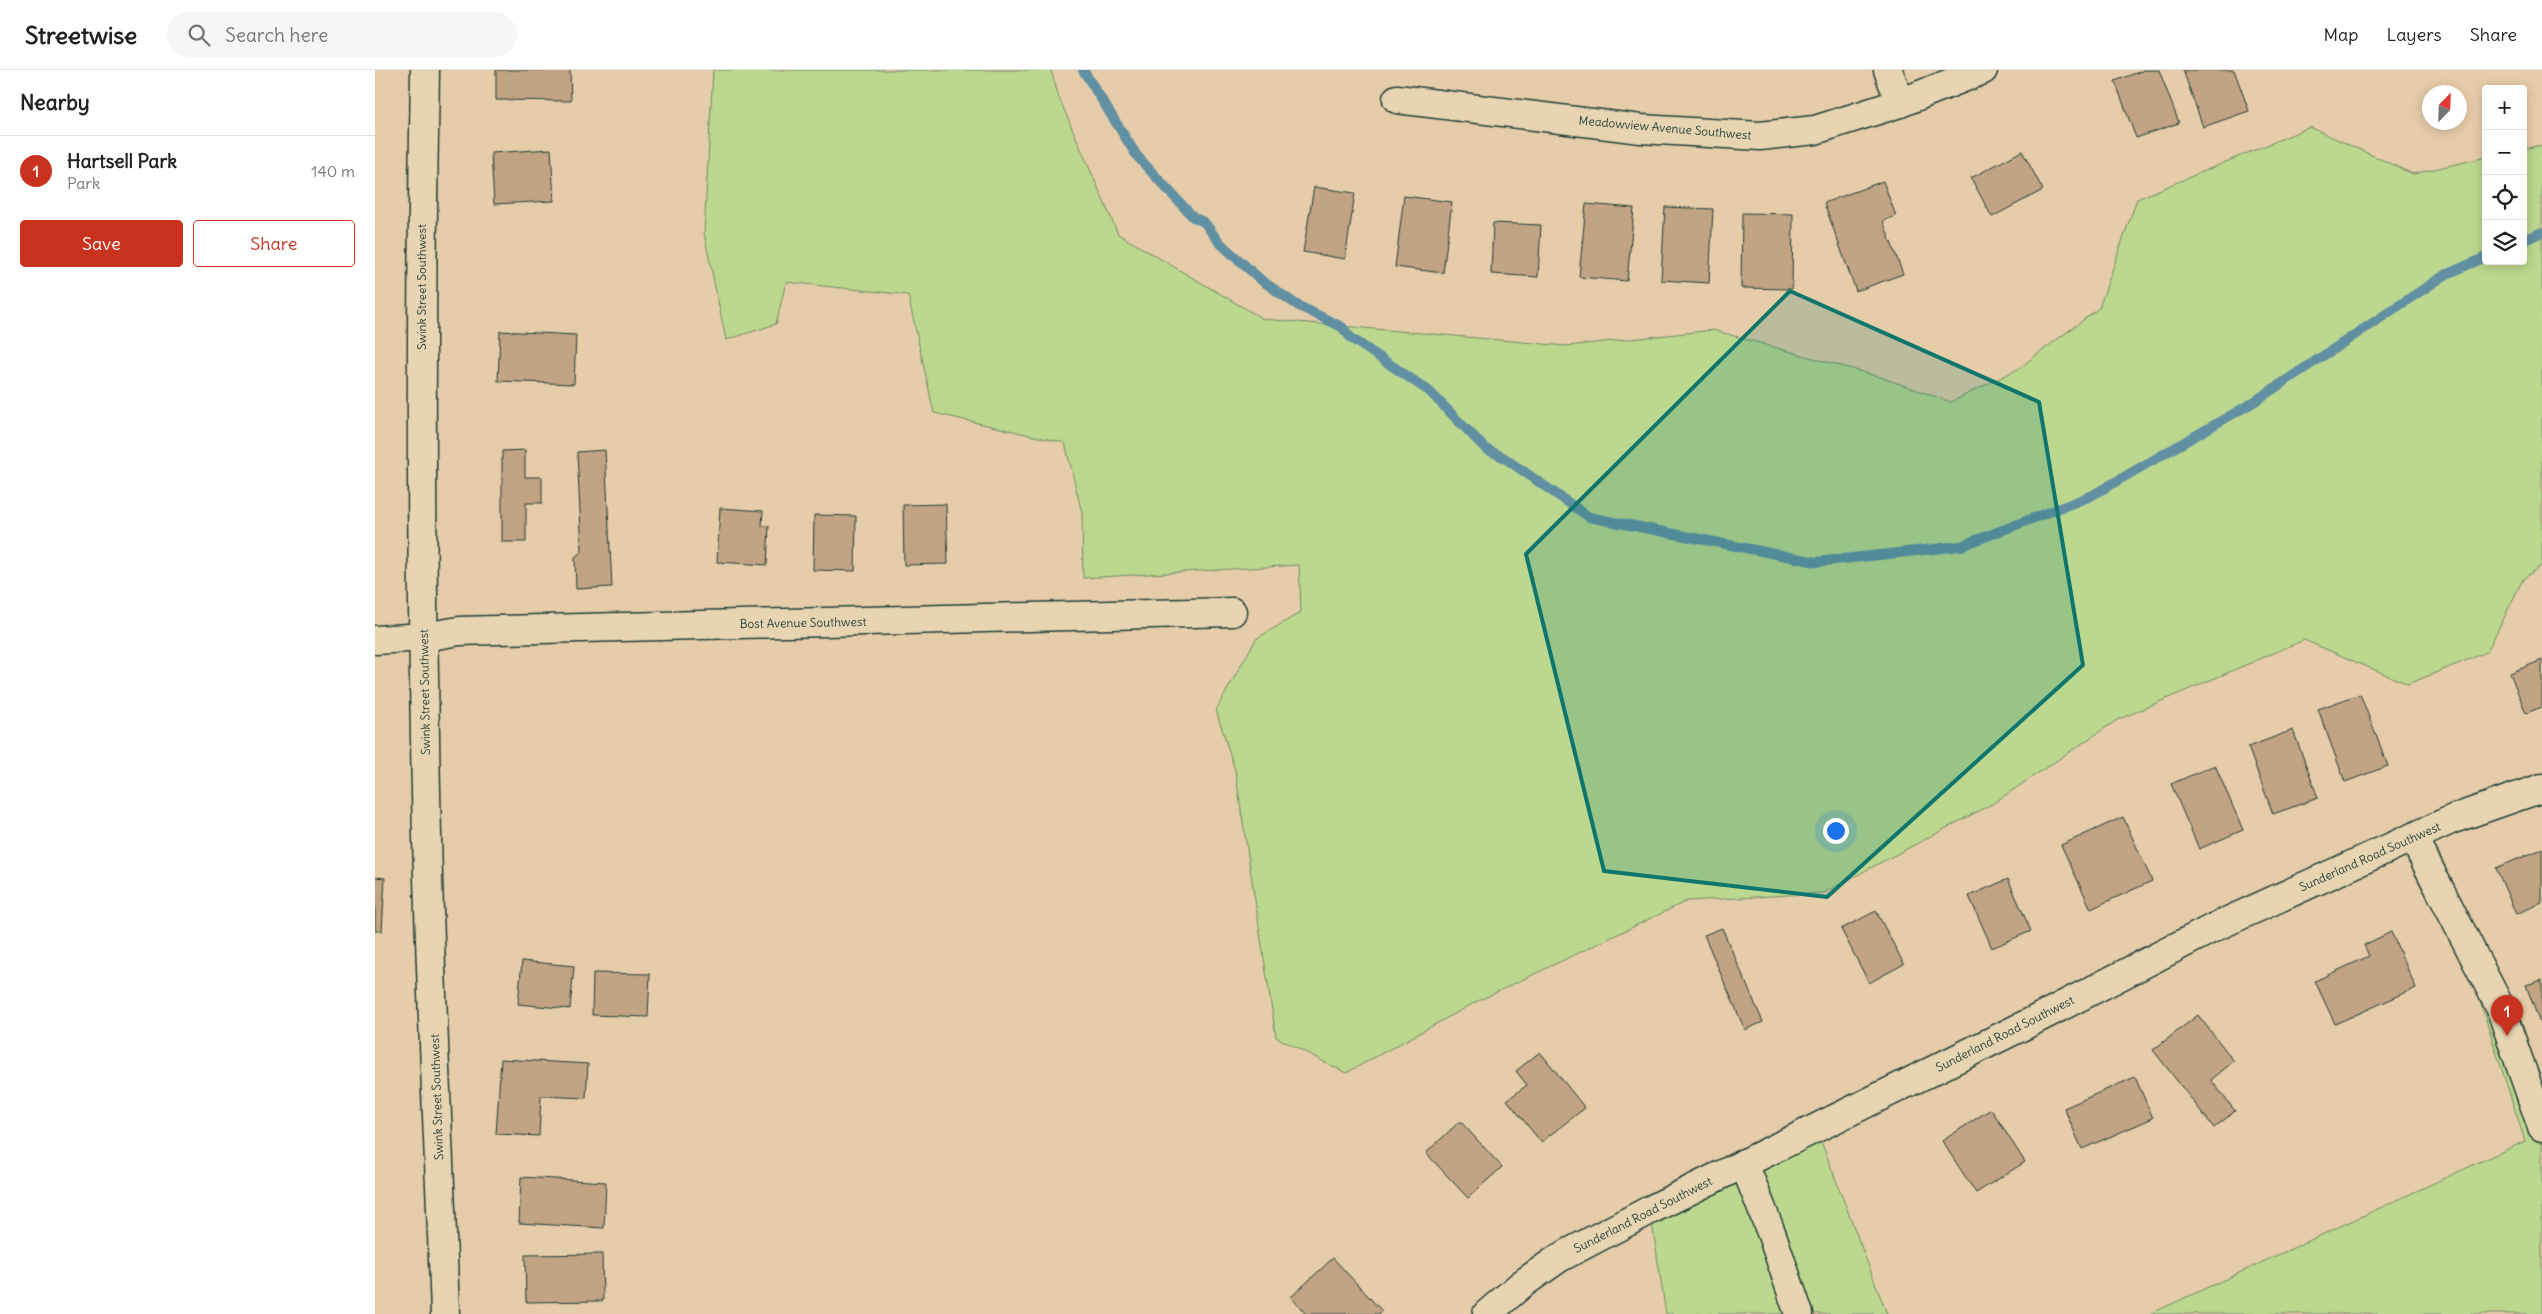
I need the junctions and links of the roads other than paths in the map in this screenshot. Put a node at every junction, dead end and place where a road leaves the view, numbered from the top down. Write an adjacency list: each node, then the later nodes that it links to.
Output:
1 (425, 70): 7 (street, Swink Street Southwest)
2 (1888, 70): 5 (street)
3 (1983, 70): 5 (street, Meadowview Avenue Southwest)
4 (1397, 99): 5 (street, Meadowview Avenue Southwest)
5 (1900, 103)
6 (1232, 612): 7 (street, Bost Avenue Southwest)
7 (424, 636): 8 (street, Bost Avenue Southwest); 13 (street, Swink Street Southwest)
8 (375, 640)
9 (2542, 788): 10 (street, Sunderland Road Southwest)
10 (2413, 837): 11 (street); 12 (street, Sunderland Road Southwest)
11 (2542, 1127)
12 (1744, 1163): 14 (street, Sunderland Road Southwest); 15 (street)
13 (445, 1314)
14 (1487, 1314)
15 (1799, 1314)

